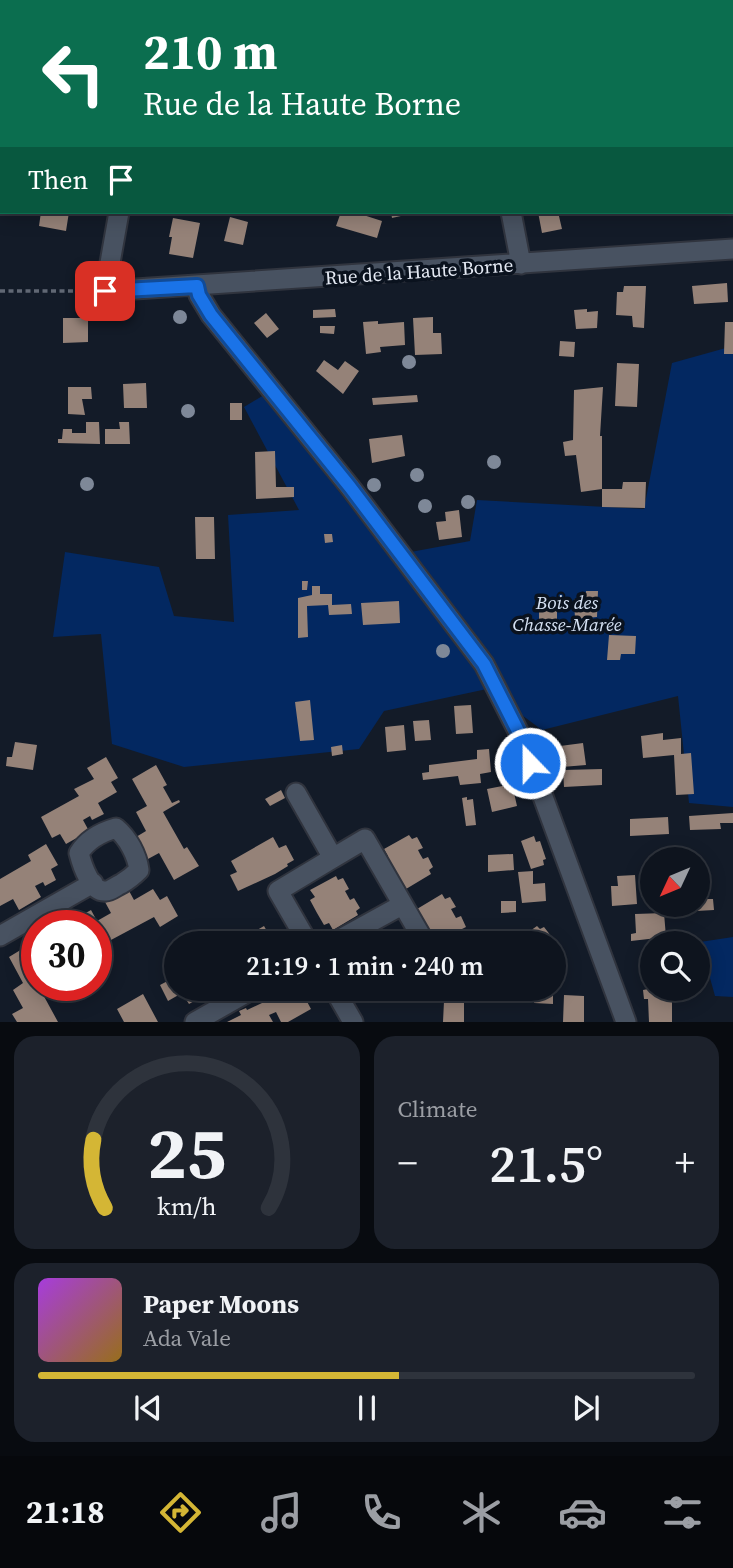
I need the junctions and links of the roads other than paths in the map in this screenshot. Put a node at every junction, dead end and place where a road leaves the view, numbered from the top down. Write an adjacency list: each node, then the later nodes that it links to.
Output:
1 (119, 214): 5 (street, Rue de la Haute Borne)
2 (511, 214): 4 (street)
3 (733, 249): 4 (street, Rue de la Haute Borne)
4 (521, 264): 5 (street, Rue de la Haute Borne)
5 (197, 286): 18 (street)
6 (296, 793): 7 (street)
7 (333, 858): 9 (street); 10 (street)
8 (93, 883): 13 (street)
9 (402, 905): 11 (street); 12 (street)
10 (301, 931)
11 (355, 931)
12 (418, 931)
13 (0, 936)
14 (232, 1001): 16 (street)
15 (341, 1001): 17 (street)
16 (195, 1022)
17 (353, 1022)
18 (626, 1022)

